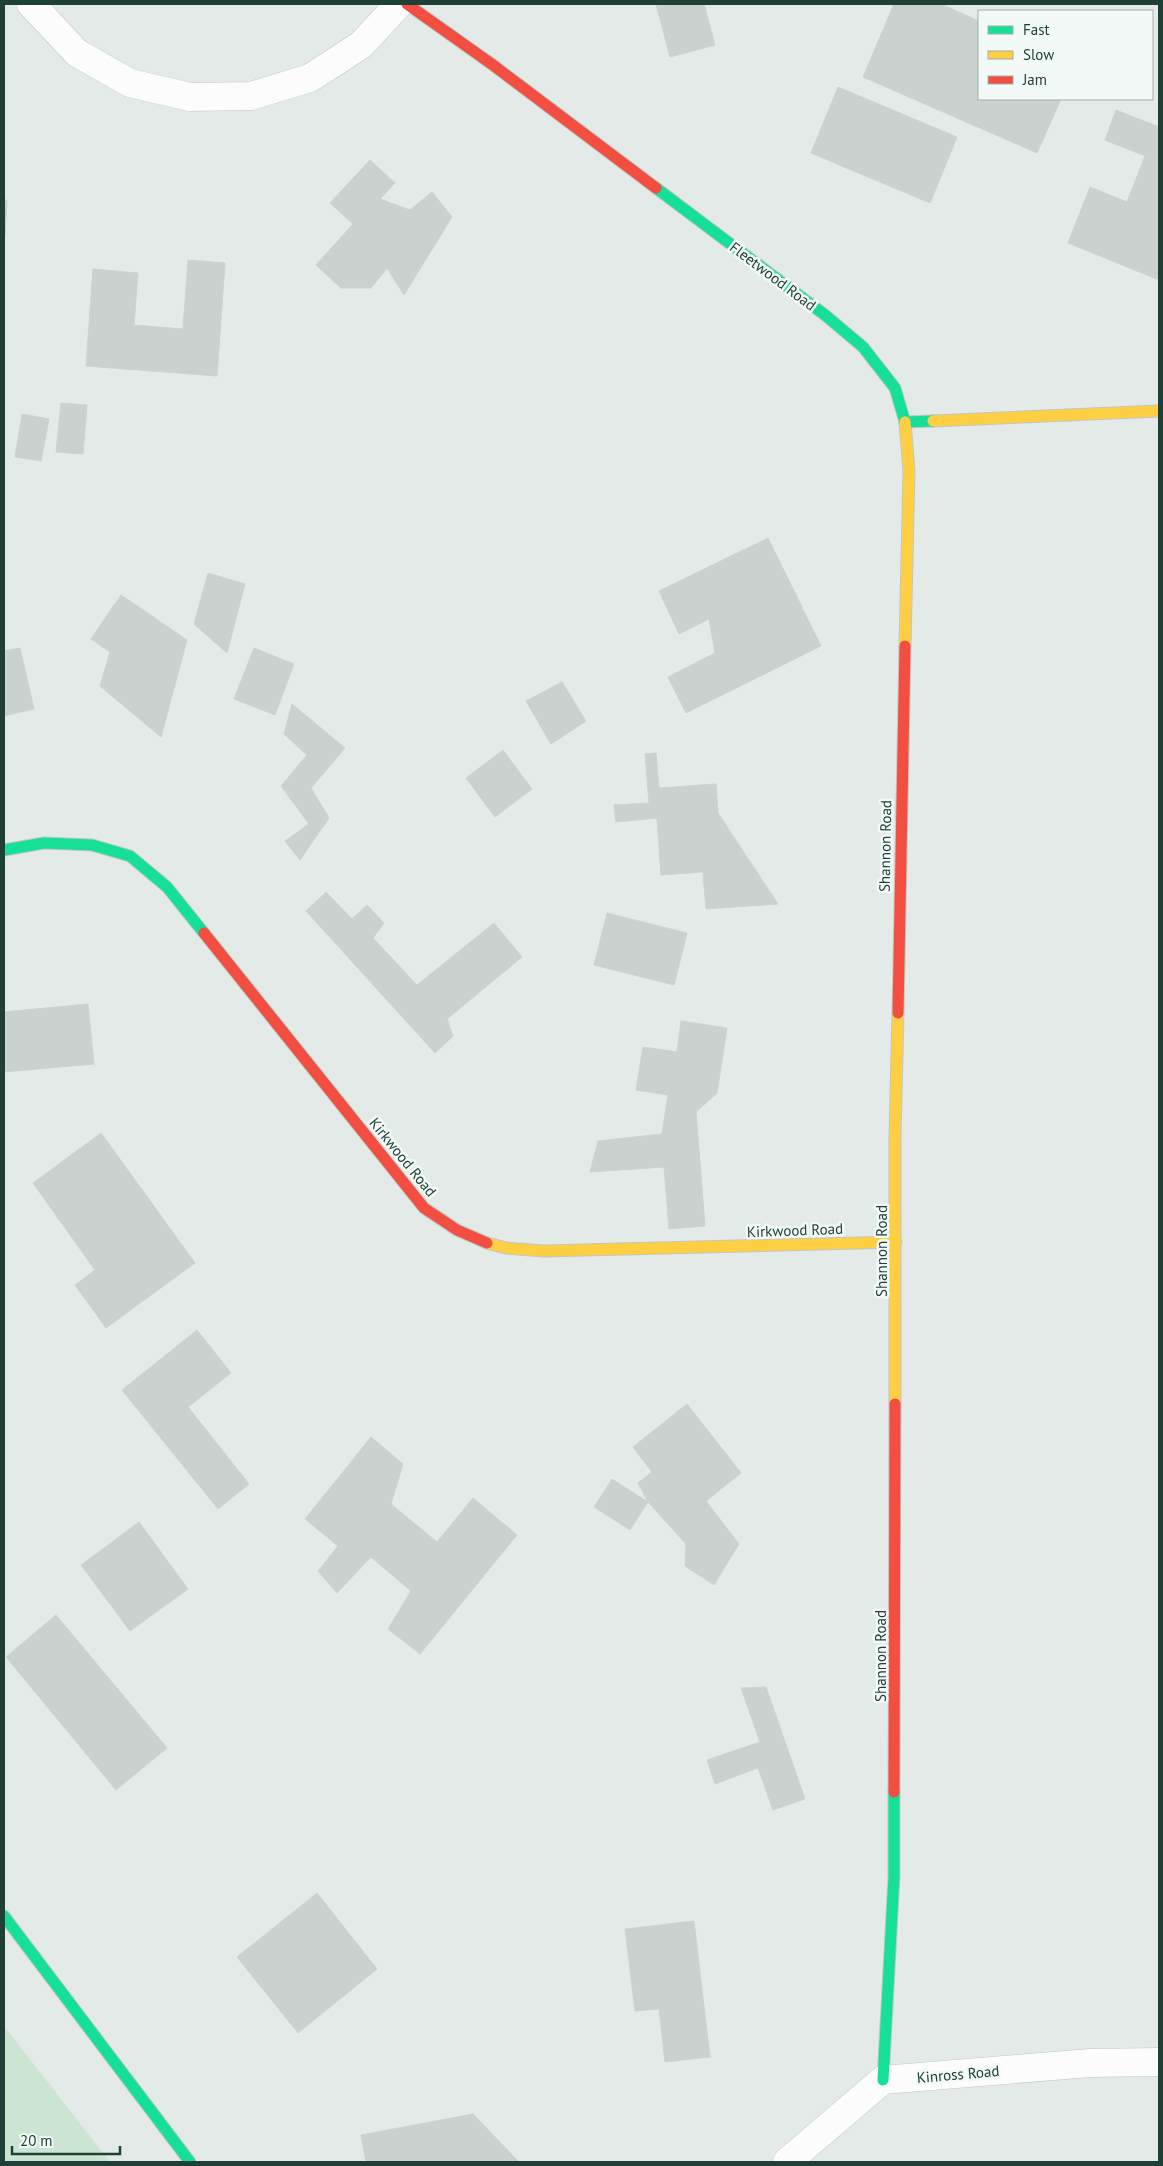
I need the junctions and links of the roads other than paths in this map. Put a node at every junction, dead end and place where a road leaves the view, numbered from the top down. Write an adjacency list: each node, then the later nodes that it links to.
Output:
1 (31, 4): 2 (street)
2 (399, 4)
3 (407, 4): 5 (street, Fleetwood Road)
4 (1159, 411): 5 (street)
5 (905, 422): 7 (street, Shannon Road)
6 (4, 850): 7 (street, Kirkwood Road)
7 (896, 1242): 10 (street, Shannon Road)
8 (4, 1916): 11 (street)
9 (1159, 2062): 10 (street, Kinross Road)
10 (883, 2080): 12 (street)
11 (190, 2162)
12 (787, 2162)

